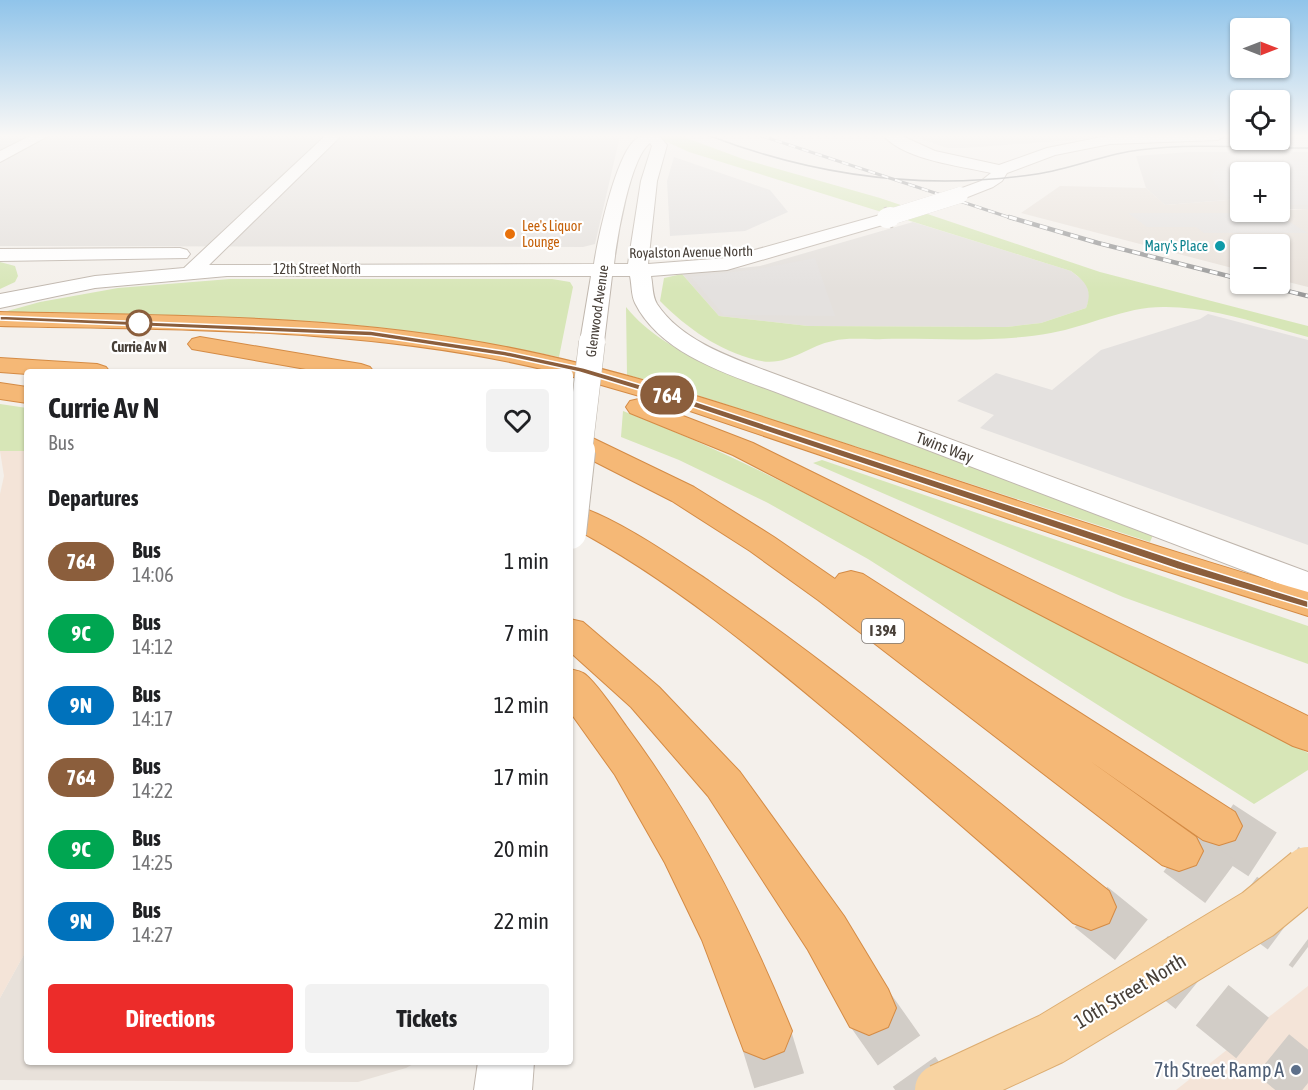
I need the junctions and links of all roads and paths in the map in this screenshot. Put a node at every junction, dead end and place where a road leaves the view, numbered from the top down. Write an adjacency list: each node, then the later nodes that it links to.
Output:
1 (281, 187): 6 (street)
2 (620, 187): 7 (street, Glenwood Avenue)
3 (648, 187): 8 (street, Glenwood Avenue)
4 (980, 187): 8 (street, Royalston Avenue North, bridge)
5 (9, 255): 6 (street, 12th Street North); 10 (street)
6 (209, 255): 7 (street, 12th Street North); 9 (street)
7 (605, 262): 8 (street, 12th Street North); 9 (street, 12th Street North); 23 (street, Glenwood Avenue, bridge)
8 (638, 262): 25 (street, Twins Way)
9 (191, 272): 10 (street, 12th Street North)
10 (0, 299)
11 (0, 319): 12 (highway)
12 (185, 325): 17 (highway); 26 (highway)
13 (0, 331): 16 (highway)
14 (0, 365): 15 (highway)
15 (55, 369)
16 (345, 369)
17 (491, 369)
18 (573, 387): 29 (highway)
19 (0, 391): 20 (highway)
20 (24, 395)
21 (573, 439): 22 (highway, I 394)
22 (683, 494): 30 (highway); 31 (highway, I 394)
23 (573, 507)
24 (573, 514): 33 (highway)
25 (1308, 584)
26 (1308, 604)
27 (573, 634): 34 (highway)
28 (573, 687): 35 (highway)
29 (1308, 735)
30 (1219, 826)
31 (1179, 851)
32 (1308, 873): 38 (main road, 10th Street North, bridge)
33 (1091, 907)
34 (869, 1008)
35 (764, 1031)
36 (506, 1065): 37 (street)
37 (503, 1090)
38 (941, 1090)

